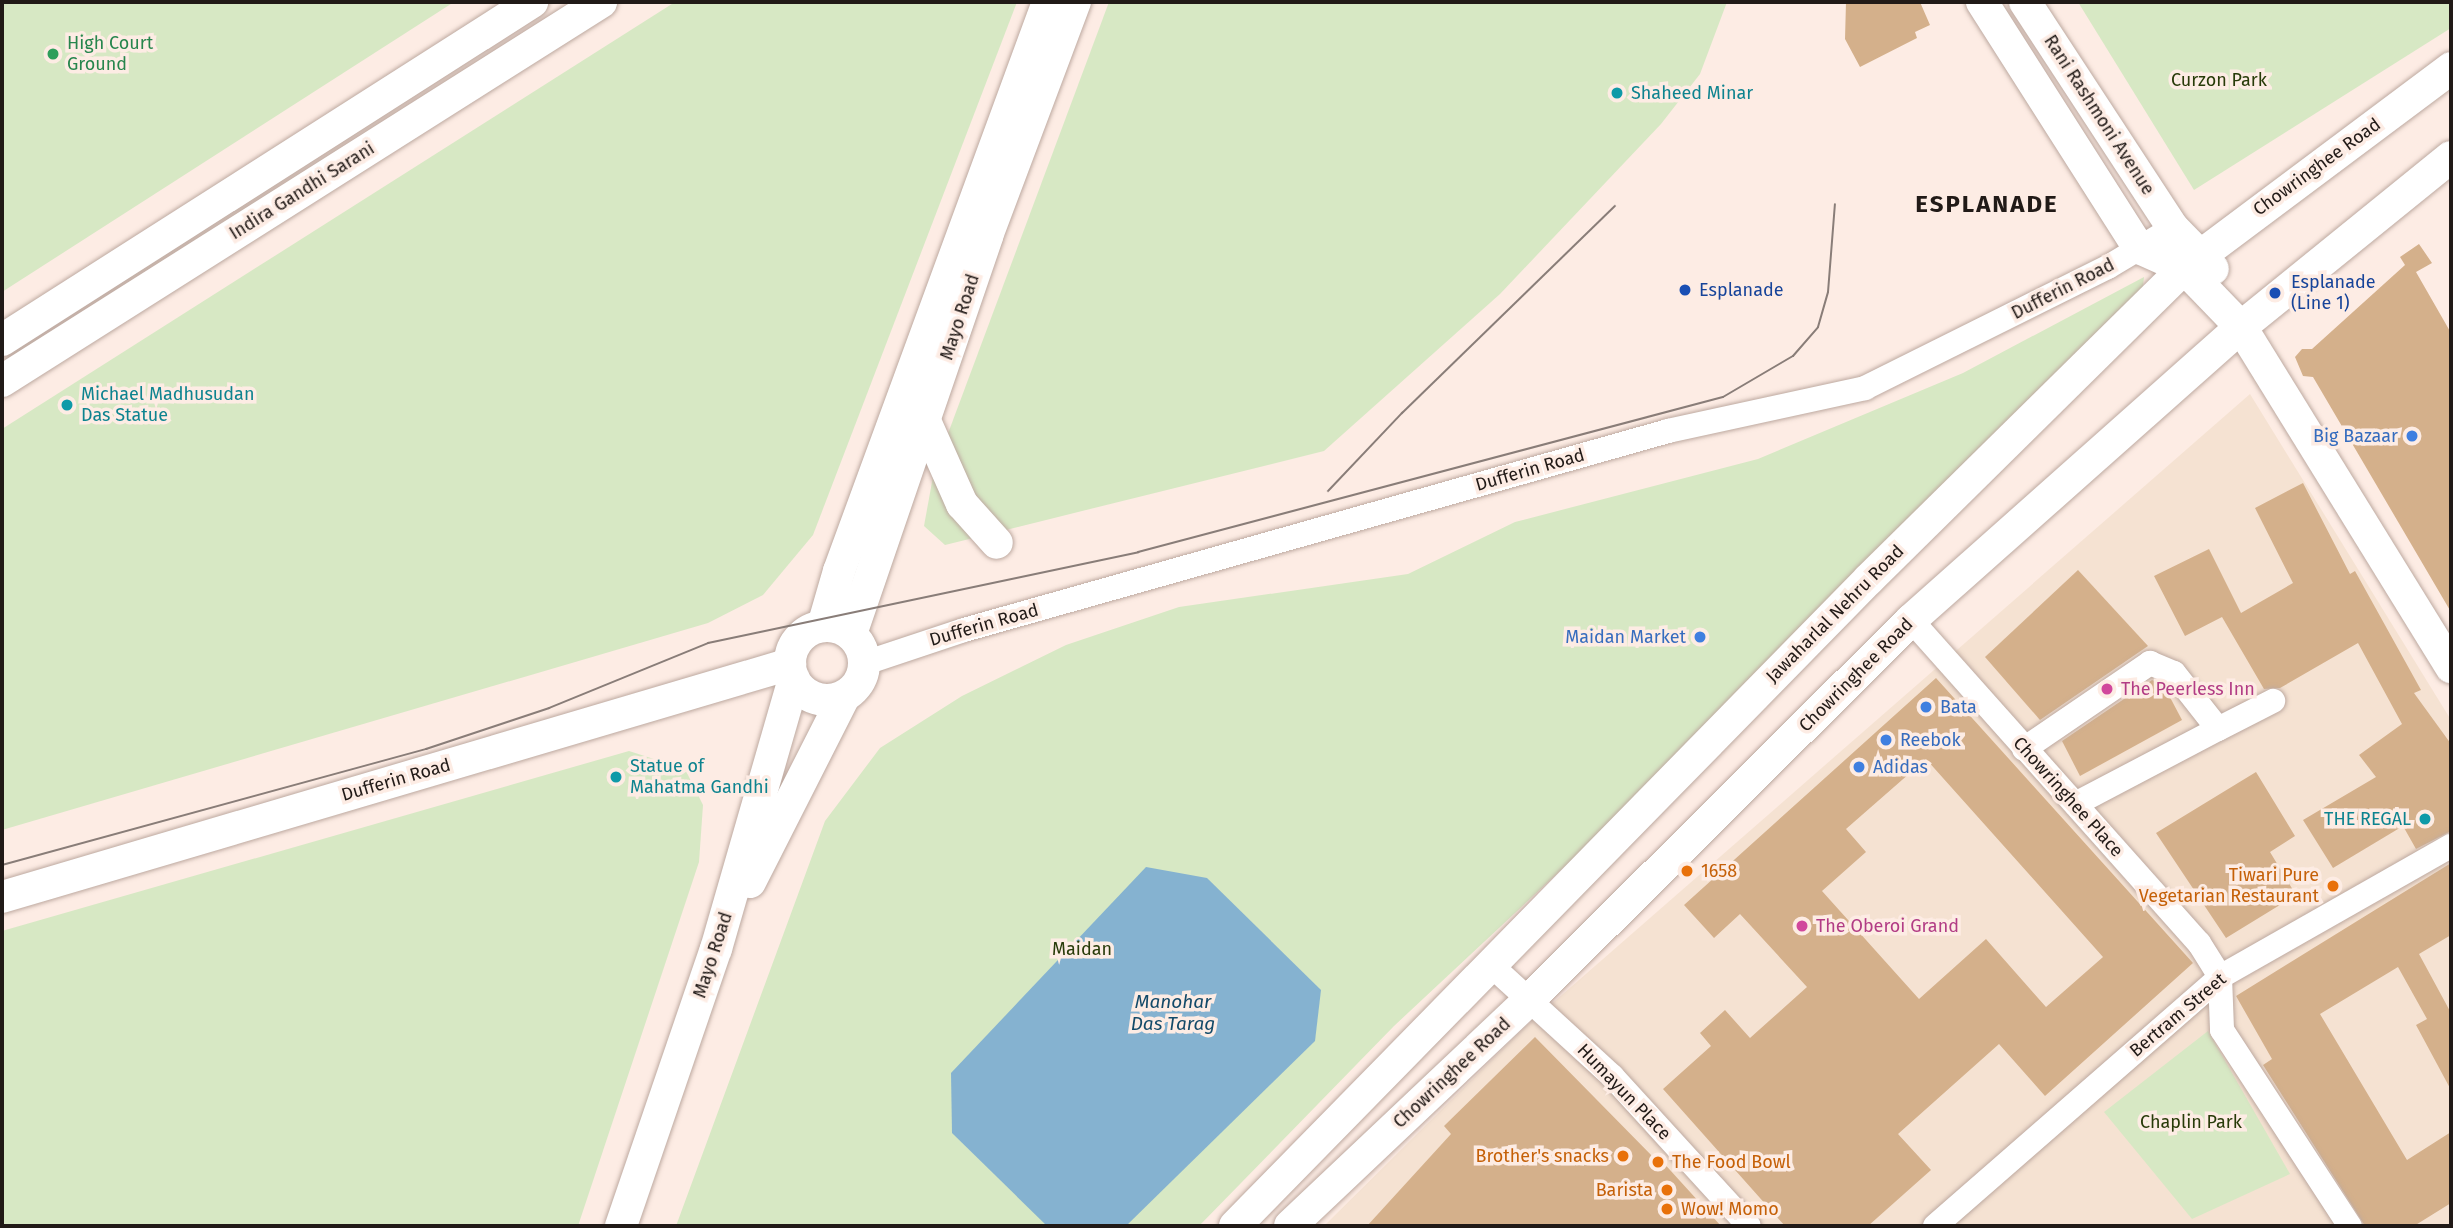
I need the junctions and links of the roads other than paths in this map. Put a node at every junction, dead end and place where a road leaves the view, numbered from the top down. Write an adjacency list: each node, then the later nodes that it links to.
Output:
1 (532, 2): 13 (main road, Indira Gandhi Sarani)
2 (601, 2): 14 (main road, Indira Gandhi Sarani)
3 (1048, 2): 18 (main road, Mayo Road)
4 (1074, 2): 15 (main road, Mayo Road)
5 (1982, 2): 10 (main road)
6 (2025, 2): 9 (main road, Rani Rashmoni Avenue)
7 (2451, 68): 11 (main road, Chowringhee Road)
8 (2451, 157): 12 (main road, Chowringhee Road)
9 (2173, 228): 10 (street, Dufferin Road); 11 (main road, Rani Rashmoni Avenue)
10 (2139, 248): 11 (main road); 19 (street, Dufferin Road)
11 (2192, 262): 12 (main road, Rani Rashmoni Avenue); 30 (main road, Jawaharlal Nehru Road)
12 (2249, 321): 17 (main road, Chowringhee Road); 20 (main road, Rani Rashmoni Avenue)
13 (2, 340)
14 (2, 381)
15 (925, 421): 16 (main road); 18 (main road, Mayo Road)
16 (997, 543)
17 (1910, 620): 25 (street, Chowringhee Place); 32 (main road, Chowringhee Road)
18 (837, 630): 19 (main road); 21 (main road)
19 (864, 663): 22 (main road)
20 (2451, 667)
21 (792, 672): 22 (main road); 28 (main road, Dufferin Road); 29 (main road, Mayo Road)
22 (844, 697): 29 (main road)
23 (2273, 701): 24 (street)
24 (2218, 729): 25 (street); 26 (street)
25 (2024, 749): 26 (street, Chowringhee Place)
26 (2075, 804): 31 (street, Chowringhee Place)
27 (2451, 846): 31 (street, Bertram Street)
28 (2, 897)
29 (716, 949): 33 (main road, Mayo Road)
30 (1492, 966): 32 (street, Humayun Place); 34 (main road)
31 (2220, 977): 37 (street, Bertram Street); 38 (street)
32 (1531, 998): 35 (main road, Chowringhee Road); 36 (street, Humayun Place)
33 (621, 1226)
34 (1235, 1226)
35 (1290, 1226)
36 (1749, 1226)
37 (1935, 1226)
38 (2350, 1226)

